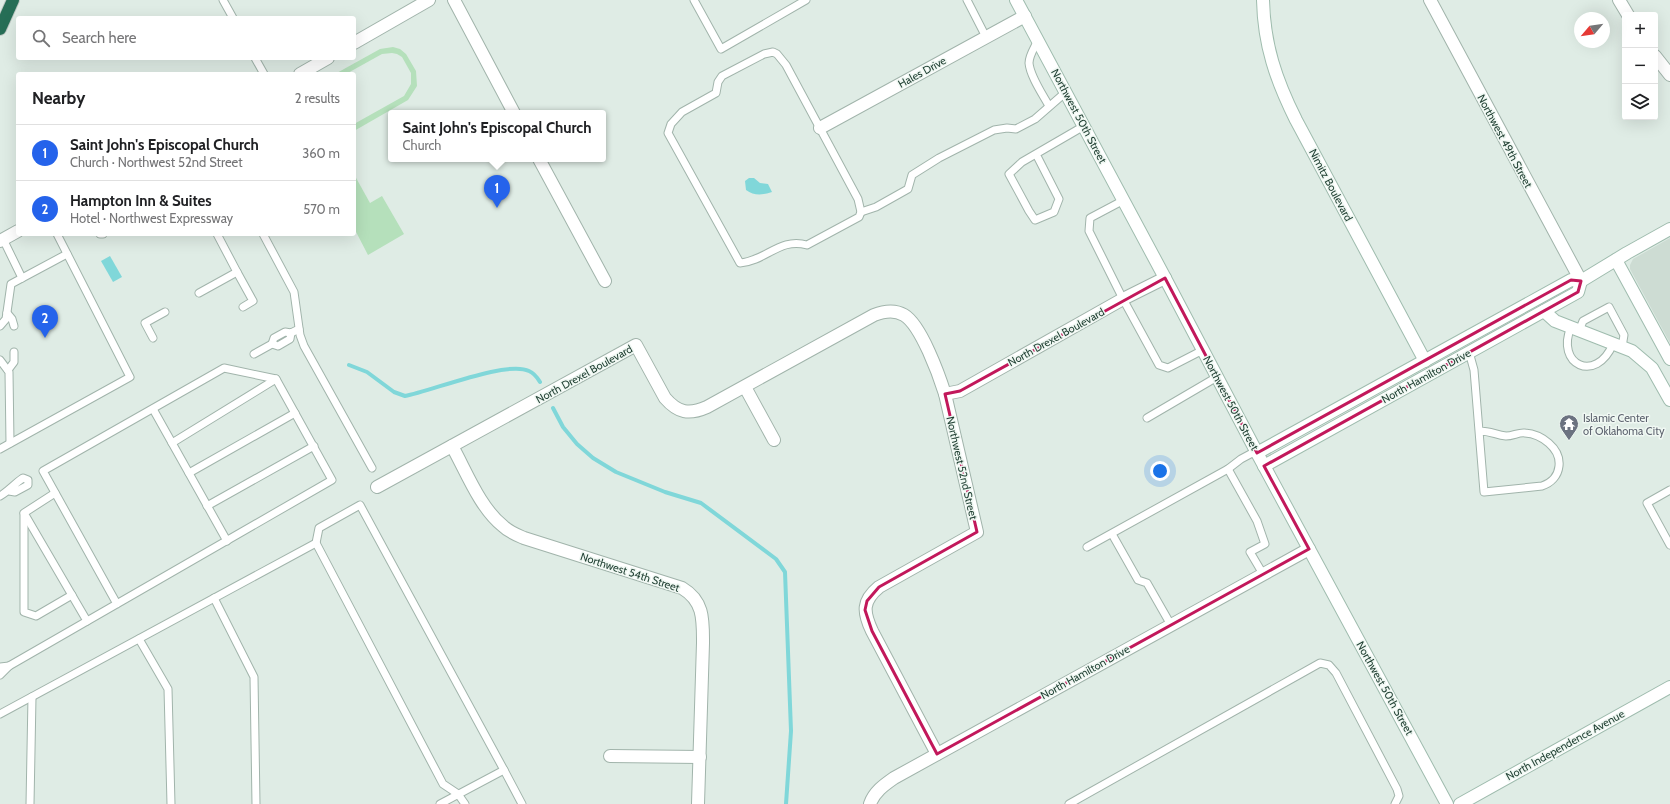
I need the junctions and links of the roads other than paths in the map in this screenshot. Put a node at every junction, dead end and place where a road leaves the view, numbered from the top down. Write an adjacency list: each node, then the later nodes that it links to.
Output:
1 (13, 0): 15 (highway)
2 (222, 0): 13 (lane)
3 (429, 0): 18 (street)
4 (454, 0): 27 (street)
5 (694, 0): 6 (lane)
6 (806, 0)
7 (967, 0): 16 (lane)
8 (1016, 0): 14 (street, Northwest 50th Street)
9 (1263, 0): 67 (street, Nimitz Boulevard)
10 (1430, 0): 46 (street, Northwest 49th Street)
11 (1619, 0): 12 (street)
12 (1626, 12)
13 (232, 16)
14 (1025, 16): 16 (street, Hales Drive); 17 (street, Northwest 50th Street)
15 (0, 29)
16 (986, 37): 29 (street, Hales Drive)
17 (1038, 40): 25 (street, Northwest 50th Street); 26 (lane)
18 (356, 42)
19 (256, 60): 22 (lane)
20 (324, 60): 23 (street)
21 (1658, 60): 24 (street)
22 (263, 72)
23 (304, 72)
24 (1670, 76)
25 (1066, 92): 26 (lane); 28 (street, Northwest 50th Street)
26 (1049, 106): 33 (lane)
27 (512, 110)
28 (1084, 126): 30 (lane); 32 (street, Northwest 50th Street)
29 (820, 128): 33 (lane); 33 (lane)
30 (1036, 154): 30 (lane)
31 (541, 162): 45 (street)
32 (1124, 200): 44 (street, Northwest 50th Street); 48 (lane)
33 (862, 212)
34 (1670, 229): 41 (street, North Hamilton Drive)
35 (16, 232): 39 (street)
36 (58, 236): 40 (lane)
37 (218, 236): 42 (lane)
38 (264, 236): 56 (lane)
39 (1, 240): 43 (lane)
40 (67, 254): 43 (lane); 79 (lane)
41 (1616, 260): 46 (street, North Hamilton Drive); 66 (street)
42 (237, 272): 47 (lane); 49 (lane)
43 (22, 278): 53 (lane)
44 (1165, 278): 48 (street, North Drexel Boulevard); 61 (street, Northwest 50th Street)
45 (605, 281)
46 (1581, 281): 51 (street, North Hamilton Drive); 59 (street, North Hamilton Drive)
47 (199, 293)
48 (1124, 299): 61 (lane); 72 (street, North Drexel Boulevard)
49 (243, 307)
50 (895, 311): 71 (street, North Drexel Boulevard); 72 (street, Northwest 52nd Street)
51 (1544, 311): 57 (street); 63 (street, North Hamilton Drive)
52 (165, 312): 58 (lane)
53 (7, 313): 54 (lane); 55 (lane)
54 (0, 326)
55 (14, 326)
56 (299, 329): 64 (lane); 86 (lane)
57 (1575, 329): 60 (street); 60 (lane); 60 (lane)
58 (153, 338)
59 (1462, 340): 63 (street); 67 (street, North Hamilton Drive)
60 (1617, 346): 73 (street)
61 (1203, 350): 69 (street, Northwest 50th Street)
62 (14, 352): 68 (lane)
63 (1469, 352): 77 (lane); 85 (street, North Hamilton Drive)
64 (254, 354)
65 (0, 360): 68 (lane)
66 (1670, 360)
67 (1425, 361): 84 (street, North Hamilton Drive)
68 (8, 370): 79 (lane)
69 (1217, 377): 76 (lane); 84 (street, Northwest 50th Street)
70 (276, 379): 74 (lane); 75 (lane); 80 (lane)
71 (745, 387): 78 (street); 82 (street, North Drexel Boulevard)
72 (945, 394): 115 (street, Northwest 52nd Street)
73 (1670, 400)
74 (153, 409): 80 (lane); 92 (lane)
75 (295, 413): 81 (lane); 88 (lane)
76 (1147, 418)
77 (1479, 431): 77 (lane)
78 (774, 440)
79 (10, 443): 83 (lane)
80 (172, 443): 88 (lane)
81 (314, 446): 94 (lane); 97 (lane)
82 (452, 446): 90 (street, North Drexel Boulevard); 117 (street, Northwest 54th Street)
83 (0, 449)
84 (1256, 452): 85 (street, Northwest 50th Street); 87 (lane)
85 (1264, 466): 101 (street, Northwest 50th Street)
86 (372, 468)
87 (1228, 469): 96 (lane); 102 (lane)
88 (189, 473): 94 (lane)
89 (30, 478): 93 (lane)
90 (377, 487)
91 (1670, 490): 99 (lane)
92 (55, 494): 95 (lane); 105 (lane)
93 (0, 496)
94 (208, 506): 97 (lane)
95 (24, 513): 103 (lane); 103 (lane)
96 (1112, 534): 100 (lane); 107 (lane)
97 (227, 541): 105 (lane)
98 (316, 543): 104 (lane); 118 (lane); 119 (lane)
99 (1670, 545)
100 (1087, 547)
101 (1309, 549): 102 (street, North Hamilton Drive); 130 (street, Northwest 50th Street)
102 (1263, 574): 107 (street, North Hamilton Drive)
103 (72, 595): 106 (lane)
104 (214, 598): 108 (lane); 122 (lane)
105 (117, 604): 106 (lane)
106 (87, 621): 109 (lane)
107 (1171, 625): 115 (street, North Hamilton Drive)
108 (139, 639): 113 (lane); 121 (lane)
109 (9, 666): 110 (lane); 111 (lane)
110 (0, 667)
111 (0, 675)
112 (1670, 687): 131 (street, North Independence Avenue)
113 (32, 697): 114 (lane); 120 (lane)
114 (0, 714)
115 (937, 754): 127 (street, North Hamilton Drive)
116 (610, 756): 117 (street)
117 (700, 757): 126 (street, Northwest 54th Street)
118 (504, 770): 119 (lane); 125 (lane)
119 (458, 794): 123 (lane); 124 (lane)
120 (30, 804)
121 (171, 804)
122 (256, 804)
123 (440, 804)
124 (464, 804)
125 (522, 804)
126 (698, 804)
127 (870, 804)
128 (1069, 804): 129 (lane)
129 (1395, 804)
130 (1447, 804)
131 (1460, 804)

